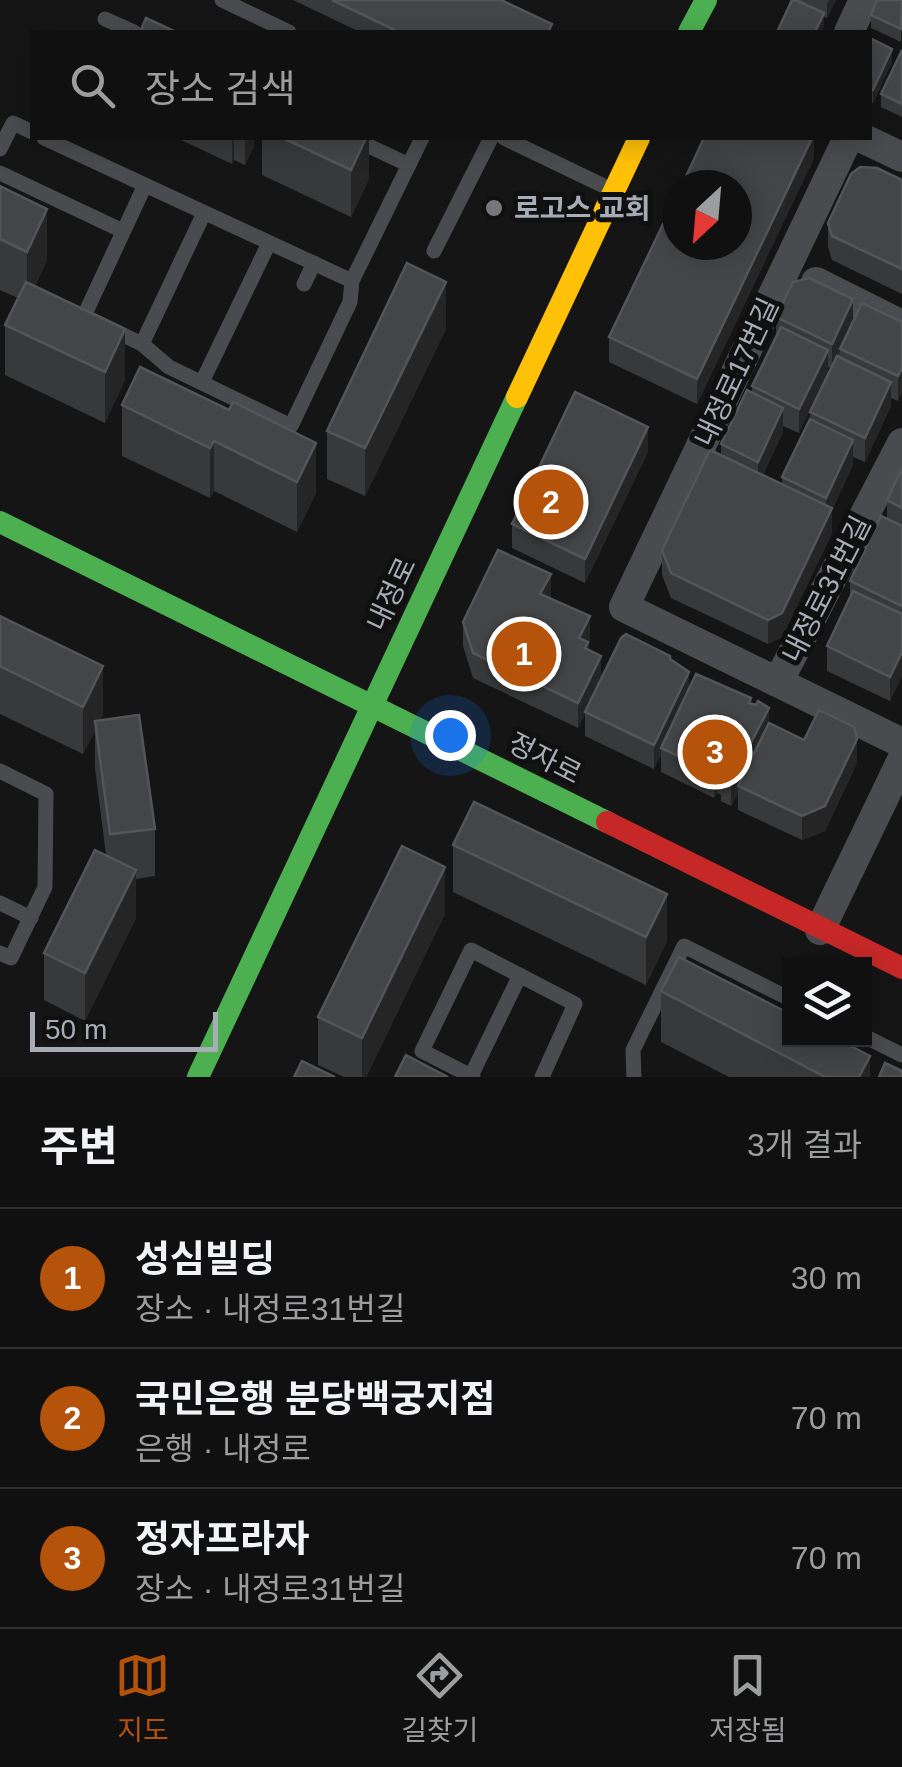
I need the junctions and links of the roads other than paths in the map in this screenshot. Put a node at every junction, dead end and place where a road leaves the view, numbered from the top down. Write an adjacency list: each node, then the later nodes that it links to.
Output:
1 (222, 0): 6 (lane)
2 (706, 0): 7 (street)
3 (864, 0): 8 (street)
4 (105, 18): 5 (lane)
5 (130, 30)
6 (285, 30)
7 (690, 30)
8 (850, 30)
9 (30, 131): 18 (lane)
10 (48, 140): 22 (lane)
11 (356, 140): 20 (lane)
12 (421, 140): 20 (lane)
13 (490, 140): 27 (lane)
14 (508, 140): 23 (lane)
15 (638, 140): 23 (street, 내정로)
16 (847, 140): 29 (street, 내정로17번길)
17 (866, 140): 19 (street)
18 (0, 150)
19 (902, 157)
20 (409, 165): 30 (lane)
21 (0, 173): 25 (lane)
22 (144, 185): 24 (lane); 25 (lane)
23 (614, 191): 39 (street, 내정로)
24 (204, 213): 26 (lane); 33 (lane)
25 (123, 232): 33 (lane)
26 (269, 242): 28 (lane); 34 (lane)
27 (434, 251)
28 (314, 264): 30 (lane); 31 (lane)
29 (786, 267): 32 (street); 37 (street, 내정로17번길)
30 (352, 281): 34 (lane)
31 (304, 284)
32 (902, 325)
33 (142, 344): 34 (lane)
34 (202, 382)
35 (902, 443): 38 (street, 내정로31번길)
36 (0, 522): 39 (street, 정자로)
37 (624, 607): 38 (street, 내정로31번길)
38 (778, 682): 40 (street, 내정로31번길)
39 (373, 704): 45 (street, 정자로); 53 (street, 내정로)
40 (902, 743)
41 (902, 760): 45 (street)
42 (0, 771): 44 (lane)
43 (0, 903): 44 (lane)
44 (30, 918): 46 (lane)
45 (820, 930): 47 (street, 정자로)
46 (0, 952)
47 (902, 968)
48 (520, 976): 52 (lane); 52 (lane); 54 (lane)
49 (782, 995): 55 (lane)
50 (872, 1040): 51 (lane)
51 (902, 1055)
52 (472, 1076)
53 (198, 1077)
54 (542, 1077)
55 (634, 1077)

